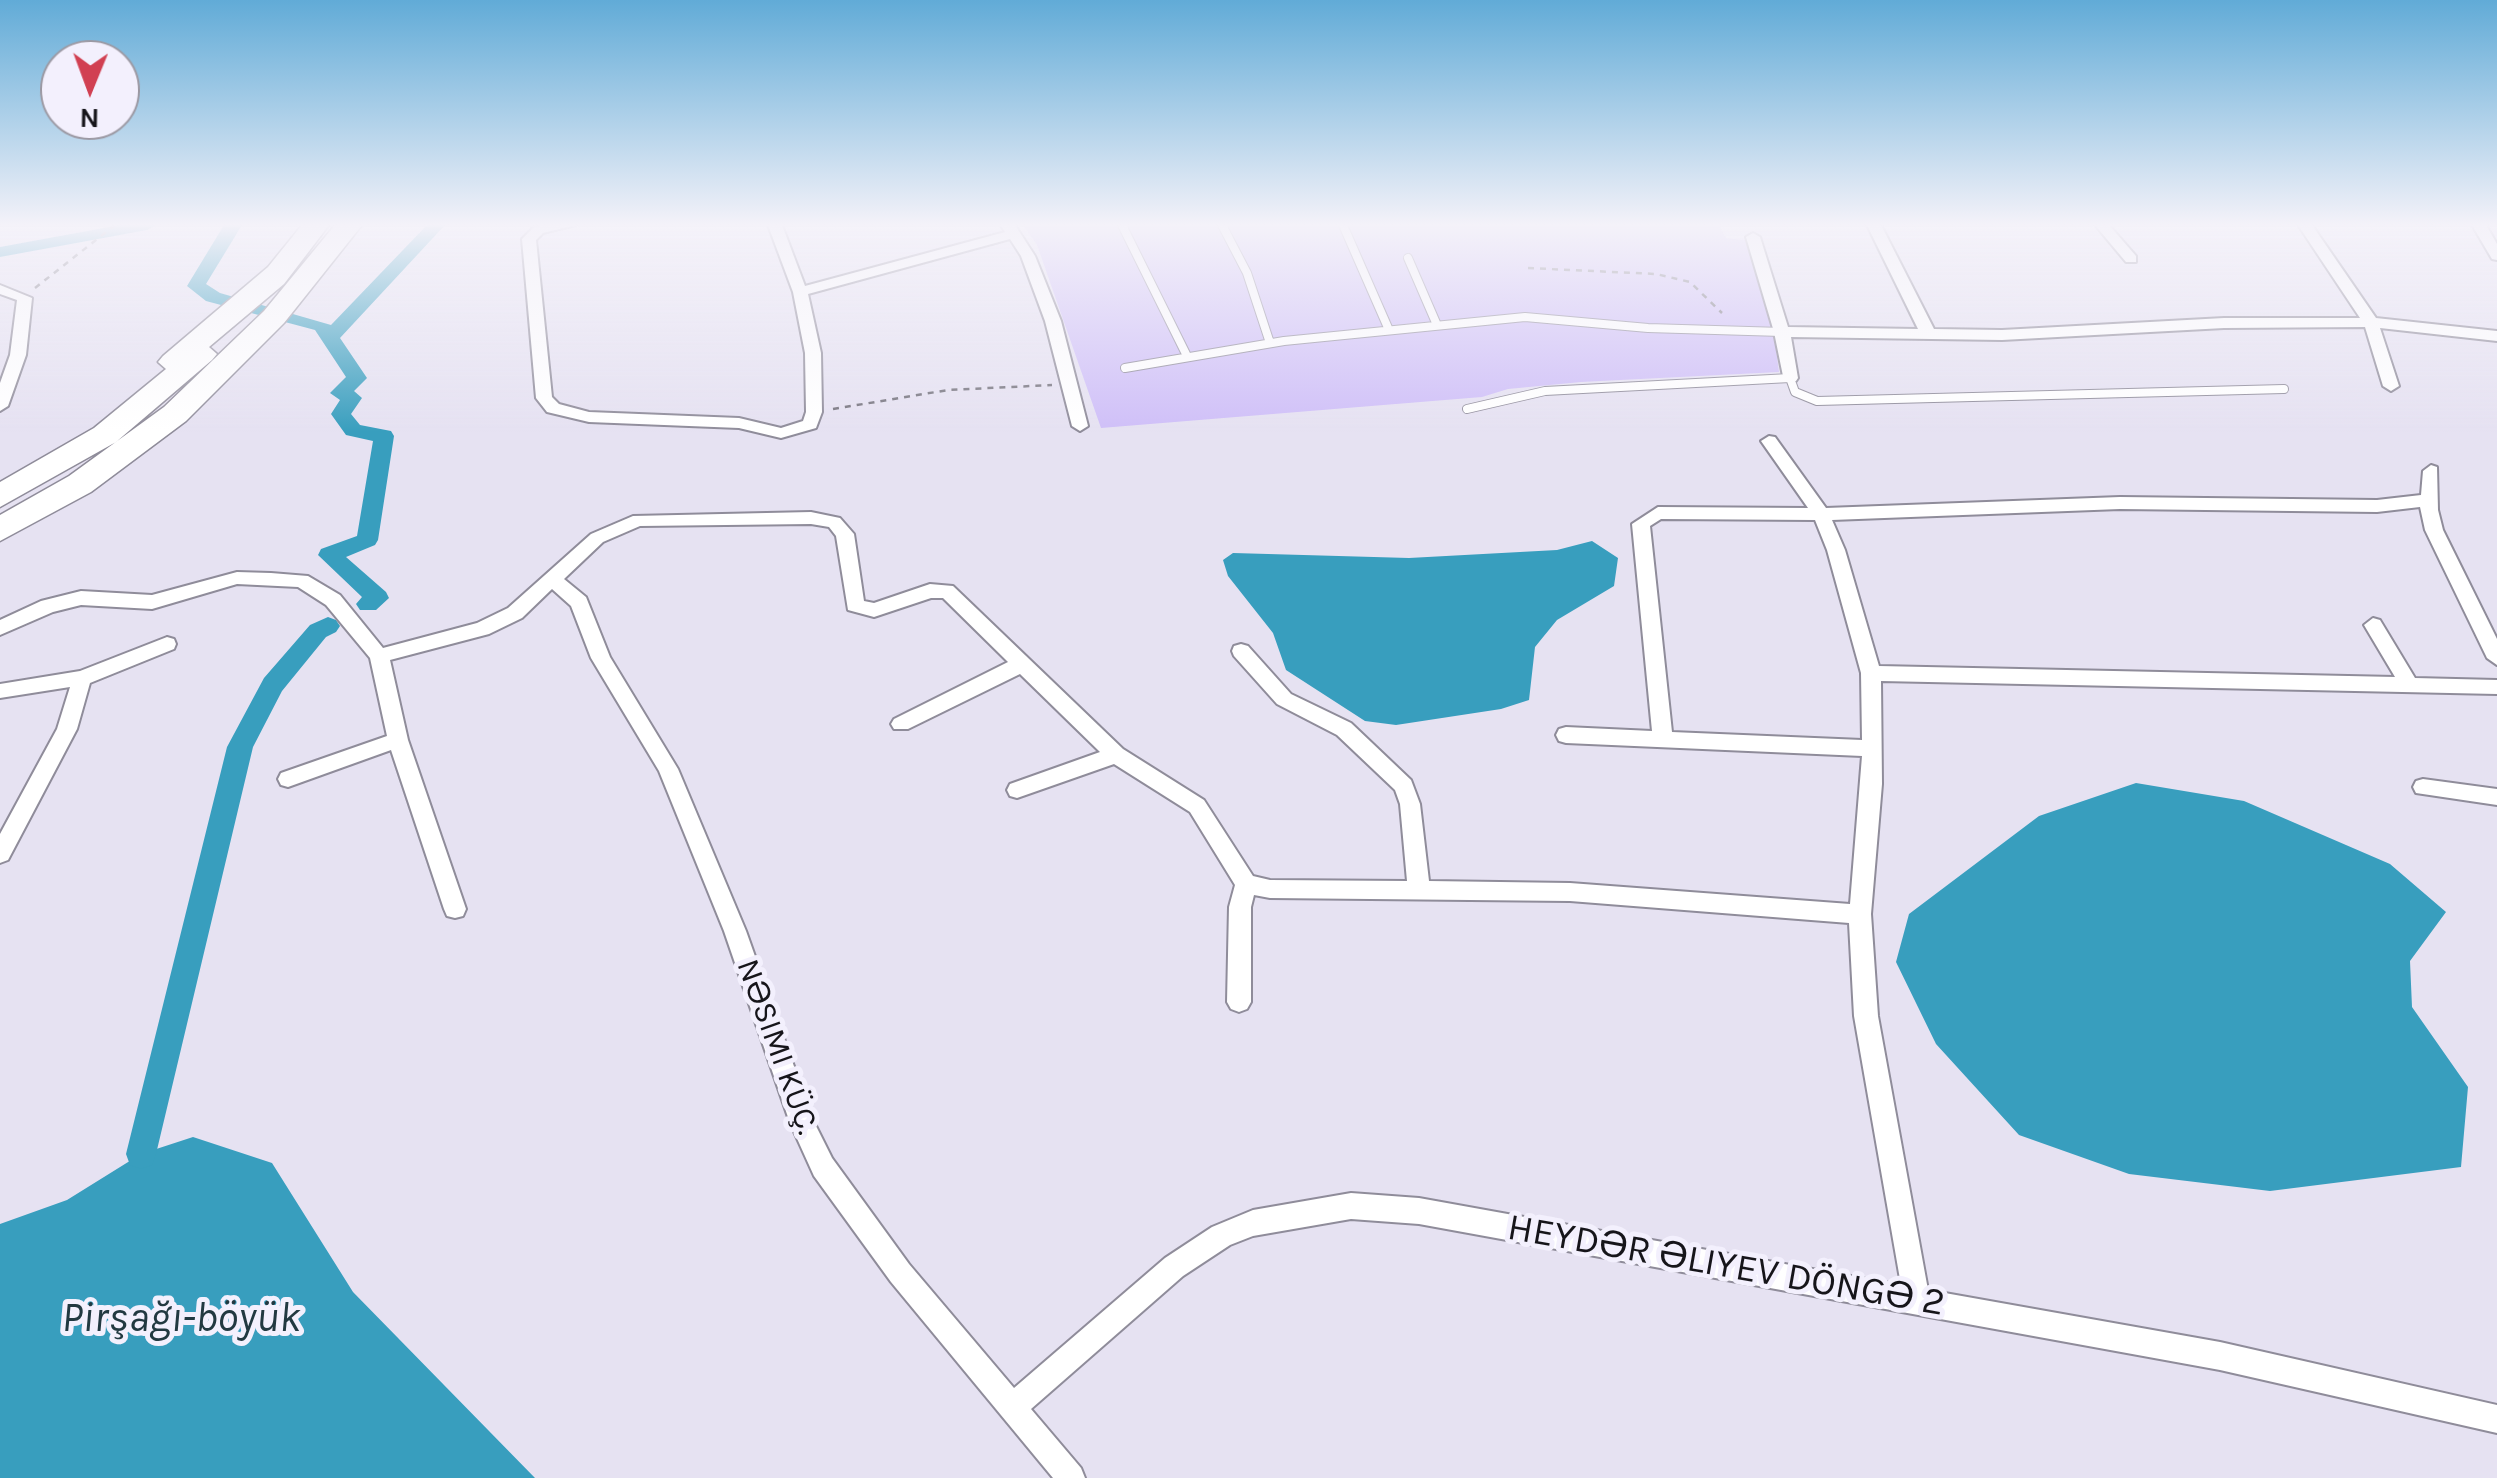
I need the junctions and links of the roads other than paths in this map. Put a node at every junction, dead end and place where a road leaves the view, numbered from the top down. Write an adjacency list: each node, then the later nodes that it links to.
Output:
1 (13, 294): 23 (street)
2 (253, 294): 33 (highway)
3 (259, 294): 35 (highway)
4 (292, 294): 38 (highway)
5 (534, 294): 6 (street)
6 (800, 294)
7 (1041, 294): 31 (street)
8 (1156, 294): 22 (lane)
9 (1254, 294): 21 (lane)
10 (1373, 294): 17 (lane)
11 (1423, 294): 16 (lane)
12 (1770, 294): 18 (street)
13 (1908, 294): 19 (street)
14 (2352, 294): 15 (street)
15 (2371, 322): 19 (street); 20 (street); 27 (street)
16 (1437, 326): 17 (lane); 18 (lane)
17 (1389, 330): 21 (lane)
18 (1782, 332): 19 (street); 26 (street)
19 (1929, 335)
20 (2497, 336)
21 (1270, 342): 22 (lane)
22 (1186, 354): 25 (lane)
23 (18, 355): 24 (street); 29 (street)
24 (0, 358)
25 (1125, 368)
26 (1790, 378): 28 (lane); 30 (lane)
27 (2391, 386)
28 (2284, 389)
29 (0, 406)
30 (1467, 409)
31 (1080, 426)
32 (1769, 441): 37 (street)
33 (0, 468)
34 (2430, 471): 36 (street)
35 (0, 496)
36 (2430, 500): 37 (street); 45 (street)
37 (1821, 514): 47 (street); 54 (street)
38 (0, 530)
39 (551, 578): 44 (street); 46 (street); 69 (street, NƏSIMI KÜÇ.)
40 (2373, 625): 49 (street)
41 (0, 628): 44 (street)
42 (167, 644): 48 (street)
43 (1242, 651): 64 (street)
44 (380, 656): 55 (street)
45 (2497, 658)
46 (1022, 664): 52 (street); 57 (street)
47 (1870, 673): 49 (street); 56 (street)
48 (82, 678): 51 (street); 62 (street)
49 (2409, 684): 50 (street)
50 (2497, 688)
51 (0, 691)
52 (901, 724)
53 (1566, 735): 54 (street)
54 (1663, 737): 56 (street)
55 (398, 740): 58 (street); 65 (street)
56 (1872, 748): 66 (street)
57 (1116, 755): 60 (street); 63 (street)
58 (288, 779)
59 (2423, 786): 61 (street)
60 (1016, 790)
61 (2497, 796)
62 (0, 854)
63 (1246, 884): 64 (street); 67 (street)
64 (1419, 892): 66 (street)
65 (456, 909)
66 (1860, 914): 68 (street)
67 (1239, 1002)
68 (1917, 1301): 69 (street, HEYDƏR ƏLIYEV DÖNGƏ 2); 70 (street, HEYDƏR ƏLIYEV DÖNGƏ 2)
69 (1011, 1408): 71 (street, NƏSIMI KÜÇ.)
70 (2497, 1418)
71 (1071, 1478)

